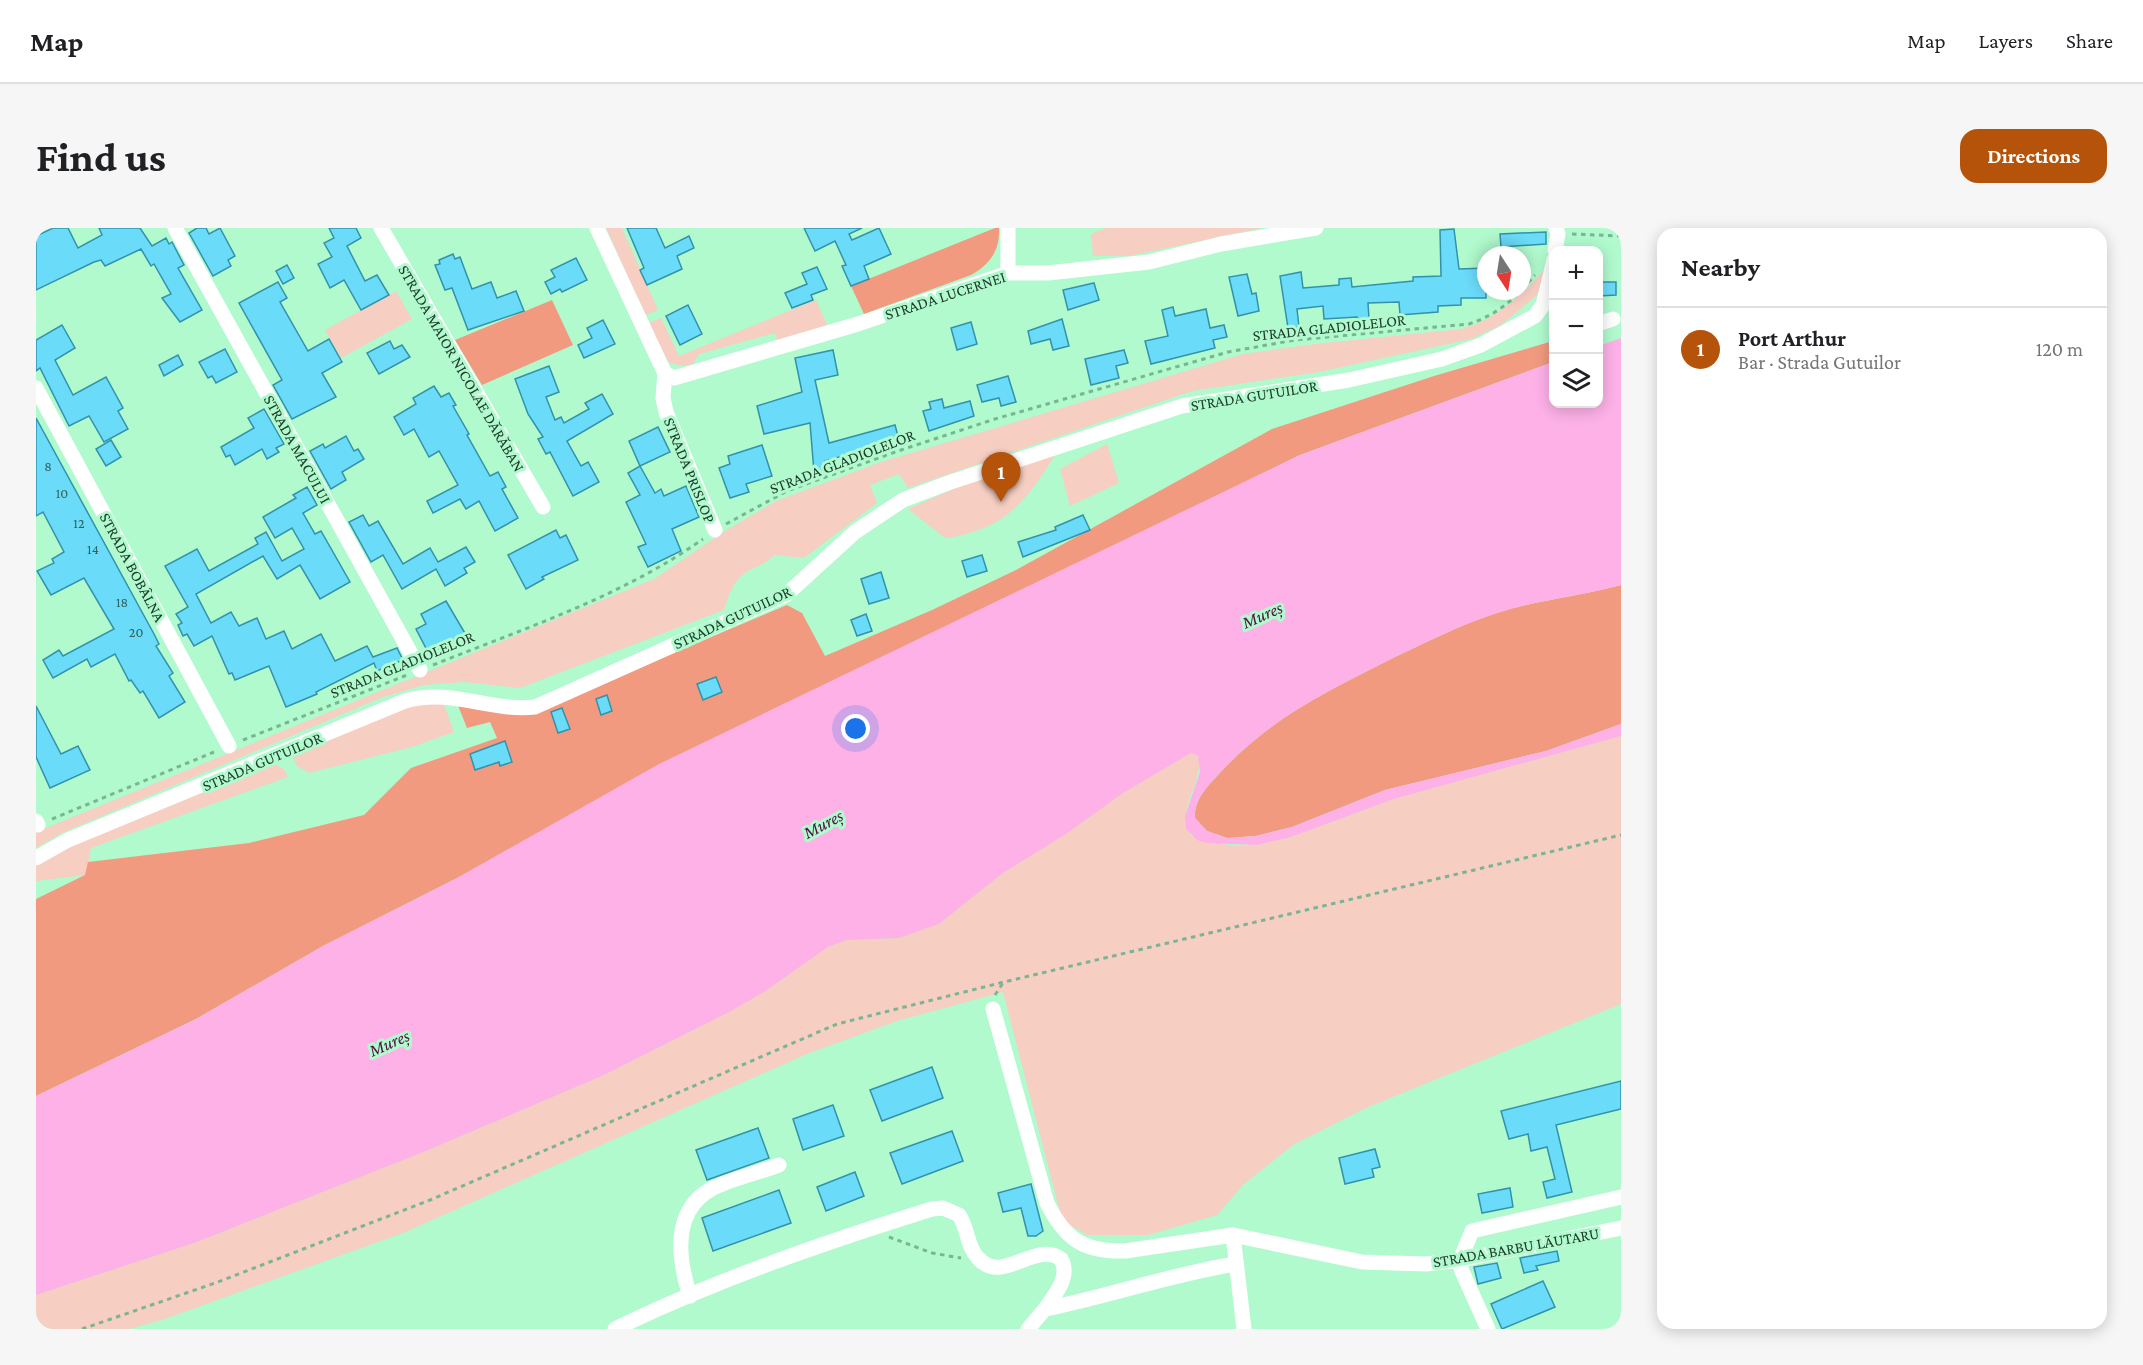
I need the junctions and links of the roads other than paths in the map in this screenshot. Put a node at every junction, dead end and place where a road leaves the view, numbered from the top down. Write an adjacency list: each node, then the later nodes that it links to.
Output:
1 (175, 228): 14 (street, STRADA MACULUI)
2 (381, 228): 12 (street, STRADA MAIOR NICOLAE DĂRĂBAN)
3 (597, 228): 10 (street, STRADA PRISLOP)
4 (1008, 228): 8 (street)
5 (1316, 228): 8 (street, STRADA LUCERNEI)
6 (1557, 231): 7 (street)
7 (1555, 246)
8 (1008, 273): 10 (street, STRADA LUCERNEI)
9 (1548, 310): 16 (street, STRADA GUTUILOR)
10 (665, 373): 13 (street, STRADA PRISLOP)
11 (36, 388): 15 (street, STRADA BOBÂLNA)
12 (543, 507)
13 (715, 530)
14 (420, 670)
15 (229, 746)
16 (36, 858)
17 (993, 1009): 21 (street, STRADA BARBU LĂUTARU)
18 (779, 1165): 24 (street)
19 (1621, 1197): 22 (street)
20 (1621, 1228): 22 (street, STRADA BARBU LĂUTARU)
21 (1233, 1235): 22 (street, STRADA BARBU LĂUTARU); 23 (street)
22 (1460, 1260): 29 (street)
23 (1236, 1264): 25 (street); 28 (street)
24 (690, 1296): 25 (street); 27 (street)
25 (1045, 1309): 26 (street)
26 (1031, 1326)
27 (615, 1329)
28 (1244, 1329)
29 (1488, 1329)

